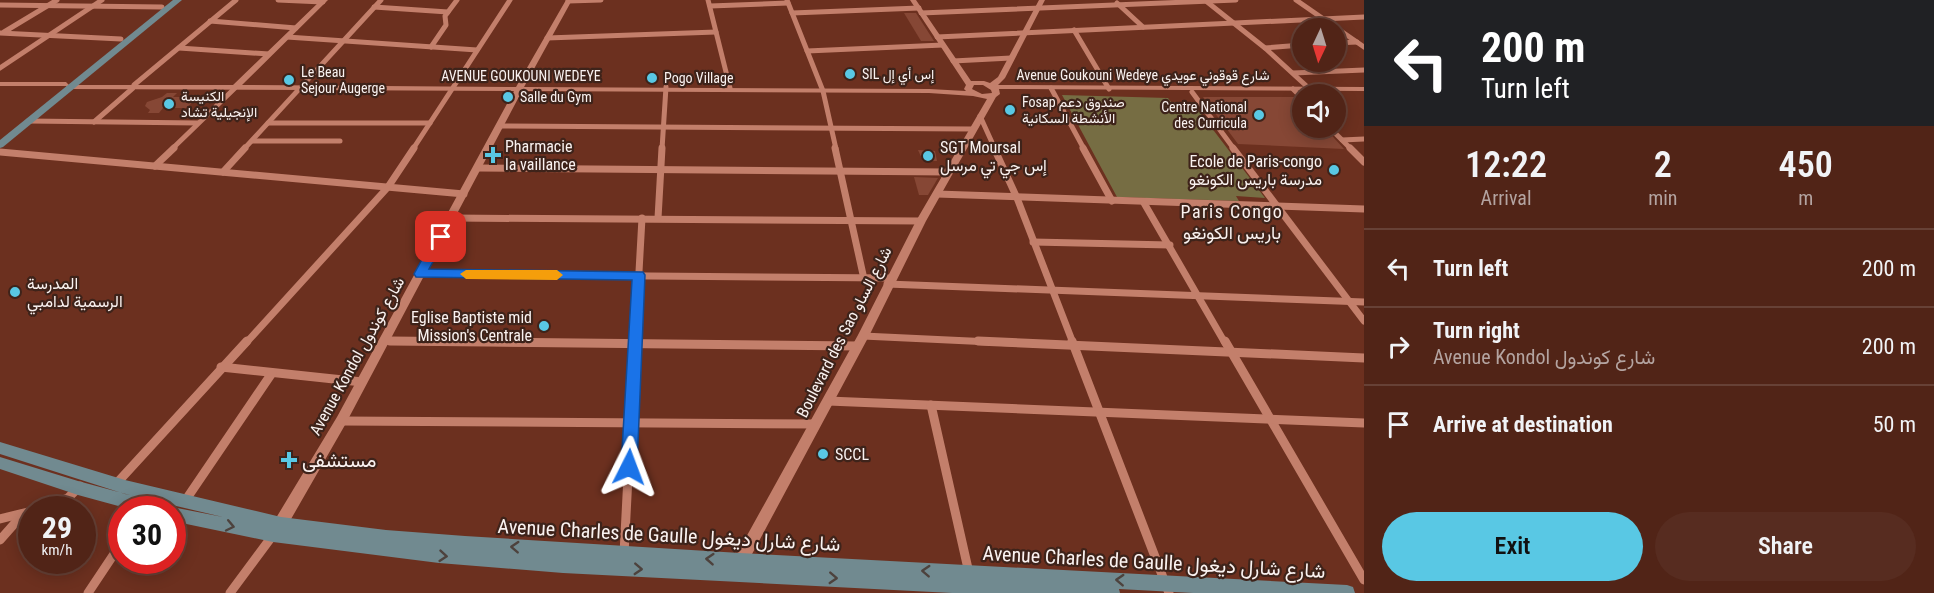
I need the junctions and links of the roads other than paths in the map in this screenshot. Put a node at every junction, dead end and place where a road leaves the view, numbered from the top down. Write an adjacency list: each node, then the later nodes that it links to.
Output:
1 (7, 0): 22 (street)
2 (57, 0): 23 (street)
3 (102, 0): 24 (street)
4 (236, 0): 34 (street)
5 (278, 0): 15 (street)
6 (381, 0): 25 (street)
7 (457, 0): 28 (street)
8 (510, 0): 58 (street)
9 (601, 0): 16 (street)
10 (913, 0): 27 (street)
11 (1022, 0): 26 (street)
12 (1042, 0): 26 (street, Boulevard des Sao شارع الساو)
13 (1236, 0): 17 (street)
14 (1296, 0): 31 (street)
15 (324, 1): 37 (street)
16 (569, 1): 46 (street, Avenue Kondol شارع كوندول)
17 (1206, 1): 20 (street); 35 (street)
18 (171, 2): 24 (street); 47 (main road); 71 (main road)
19 (787, 2): 21 (street); 29 (street)
20 (1116, 2): 26 (street); 36 (street)
21 (709, 3): 39 (street)
22 (0, 5): 23 (street)
23 (48, 6): 24 (street); 41 (street)
24 (92, 6): 43 (street)
25 (374, 8): 28 (street); 48 (street)
26 (1034, 9): 27 (street); 40 (street, Boulevard des Sao شارع الساو)
27 (920, 10): 29 (street); 45 (street)
28 (448, 12): 54 (street)
29 (792, 13): 59 (street)
30 (1364, 17): 32 (street)
31 (1323, 18)
32 (1344, 18)
33 (1292, 20): 35 (street)
34 (210, 21): 37 (street); 56 (street)
35 (1234, 23): 36 (street); 57 (street)
36 (1143, 27): 38 (street)
37 (296, 28): 44 (street)
38 (1074, 30): 40 (street); 81 (street)
39 (716, 32): 46 (street); 78 (street)
40 (1025, 32): 45 (street); 61 (street, Boulevard des Sao شارع الساو)
41 (1, 33): 43 (street)
42 (1346, 34): 50 (street)
43 (50, 35): 47 (street); 63 (street)
44 (287, 37): 48 (street); 60 (street)
45 (937, 37): 52 (street)
46 (548, 38): 76 (street, Avenue Kondol شارع كوندول)
47 (121, 39): 71 (main road)
48 (344, 40): 54 (street); 74 (street)
49 (1346, 42): 50 (street)
50 (1357, 42): 51 (street); 55 (street)
51 (1364, 42)
52 (943, 45): 59 (street); 62 (street)
53 (1292, 46): 57 (street)
54 (431, 47): 58 (street)
55 (1364, 47)
56 (178, 48): 60 (street); 72 (street)
57 (1265, 48): 66 (street)
58 (477, 50): 75 (street)
59 (807, 51): 82 (street)
60 (269, 54): 73 (street)
61 (1011, 58): 62 (street); 67 (street, Boulevard des Sao شارع الساو)
62 (953, 61): 64 (street)
63 (0, 68)
64 (959, 69): 69 (street); 79 (street)
65 (1364, 70): 66 (street)
66 (1293, 73): 68 (street)
67 (1001, 75): 79 (street, Boulevard des Sao شارع الساو); 80 (street)
68 (1305, 84)
69 (969, 85): 79 (street, AVENUE GOUKOUNI WEDEYE); 82 (street, AVENUE GOUKOUNI WEDEYE); 89 (street)
70 (0, 86): 71 (street, AVENUE GOUKOUNI WEDEYE)
71 (67, 86): 72 (street, AVENUE GOUKOUNI WEDEYE); 91 (main road); 100 (main road)
72 (134, 86): 73 (street, AVENUE GOUKOUNI WEDEYE); 92 (street)
73 (236, 87): 74 (street, AVENUE GOUKOUNI WEDEYE); 93 (street)
74 (301, 87): 75 (street, AVENUE GOUKOUNI WEDEYE); 94 (street)
75 (453, 88): 76 (street, AVENUE GOUKOUNI WEDEYE); 95 (street)
76 (519, 88): 77 (street, AVENUE GOUKOUNI WEDEYE); 96 (street, Avenue Kondol شارع كوندول)
77 (666, 88): 78 (street, AVENUE GOUKOUNI WEDEYE); 82 (street, AVENUE GOUKOUNI WEDEYE); 97 (street)
78 (730, 88): 82 (street, AVENUE GOUKOUNI WEDEYE)
79 (989, 88): 80 (street, Avenue Goukouni Wedeye شارع قوقوني عويدي); 83 (street, Avenue Goukouni Wedeye شارع قوقوني عويدي); 89 (street, AVENUE GOUKOUNI WEDEYE); 90 (street, Boulevard des Sao شارع الساو)
80 (1013, 88): 83 (street, Avenue Goukouni Wedeye شارع قوقوني عويدي)
81 (1109, 88): 83 (street, Avenue Goukouni Wedeye شارع قوقوني عويدي); 87 (street, Avenue Goukouni Wedeye شارع قوقوني عويدي)
82 (823, 89): 89 (street, AVENUE GOUKOUNI WEDEYE); 98 (street)
83 (1052, 90): 86 (street, Avenue Goukouni Wedeye شارع قوقوني عويدي); 118 (street)
84 (1346, 91): 85 (street, Avenue Goukouni Wedeye شارع قوقوني عويدي)
85 (1364, 91)
86 (1192, 92): 88 (street, Avenue Goukouni Wedeye شارع قوقوني عويدي); 120 (street)
87 (1292, 93)
88 (1292, 93)
89 (974, 95): 90 (street)
90 (982, 112): 99 (street, Boulevard des Sao شارع الساو); 117 (street)
91 (28, 121): 92 (street); 105 (main road)
92 (94, 122): 93 (street)
93 (198, 123): 108 (street)
94 (268, 123): 95 (street); 103 (street)
95 (430, 123): 114 (street)
96 (500, 126): 97 (street); 109 (street, Avenue Kondol شارع كوندول)
97 (664, 127): 98 (street); 110 (street)
98 (832, 128): 99 (street); 112 (street)
99 (972, 129): 113 (street, Boulevard des Sao شارع الساو)
100 (0, 138)
101 (1342, 140): 102 (street); 107 (street)
102 (1364, 140)
103 (252, 141): 104 (street); 111 (street)
104 (340, 141)
105 (0, 145)
106 (0, 152): 108 (street)
107 (1364, 162)
108 (155, 166): 111 (street)
109 (478, 168): 110 (street); 115 (street, Avenue Kondol شارع كوندول)
110 (661, 170): 112 (street); 124 (street)
111 (223, 172): 114 (street)
112 (842, 172): 113 (street); 126 (street)
113 (948, 172): 116 (street, Boulevard des Sao شارع الساو)
114 (388, 187): 115 (street); 144 (street)
115 (464, 194): 122 (street, Avenue Kondol شارع كوندول)
116 (937, 194): 117 (street); 125 (street, Boulevard des Sao شارع الساو)
117 (1017, 198): 118 (street); 127 (street)
118 (1112, 201): 119 (street)
119 (1144, 202): 120 (street); 128 (street)
120 (1275, 206): 121 (street); 135 (street)
121 (1364, 208)
122 (451, 218): 123 (street); 129 (street, Avenue Kondol شارع كوندول)
123 (642, 218): 124 (street); 130 (street)
124 (658, 218): 126 (street)
125 (921, 220): 126 (street); 132 (street, Boulevard des Sao شارع الساو)
126 (852, 221): 131 (street)
127 (1033, 242): 128 (street); 133 (street)
128 (1170, 245): 134 (street)
129 (420, 274): 130 (street); 138 (street, Avenue Kondol شارع كوندول)
130 (639, 275): 131 (street); 140 (street)
131 (864, 279): 132 (street)
132 (889, 281): 133 (street); 139 (street, Boulevard des Sao شارع الساو)
133 (1053, 291): 134 (street); 141 (street)
134 (1201, 297): 135 (street); 142 (street)
135 (1350, 302): 136 (street); 137 (street)
136 (1364, 302)
137 (1364, 321)
138 (384, 341): 140 (street); 146 (street, Avenue Kondol شارع كوندول)
139 (860, 341): 140 (street); 141 (street); 147 (street, Boulevard des Sao شارع الساو)
140 (635, 343): 152 (street)
141 (1074, 346): 142 (street); 149 (street)
142 (1232, 352): 143 (street); 150 (street)
143 (1364, 358)
144 (221, 367): 145 (street); 158 (street)
145 (272, 373): 146 (street); 162 (street)
146 (362, 382): 151 (street, Avenue Kondol شارع كوندول)
147 (828, 401): 148 (street); 154 (street, Boulevard des Sao شارع الساو)
148 (931, 405): 149 (street); 173 (street)
149 (1100, 412): 150 (street); 175 (street)
150 (1272, 420): 153 (street); 174 (street)
151 (341, 421): 152 (street); 168 (street, Avenue Kondol شارع كوندول)
152 (631, 423): 154 (street); 170 (street)
153 (1364, 423)
154 (816, 424): 172 (street, Boulevard des Sao شارع الساو)
155 (0, 448): 157 (main road, Avenue Charles de Gaulle شارع شارل ديغول)
156 (0, 463): 157 (main road, Avenue Charles de Gaulle شارع شارل ديغول)
157 (84, 482): 158 (main road, Avenue Charles de Gaulle شارع شارل ديغول); 159 (street); 160 (main road, Avenue Charles de Gaulle شارع شارل ديغول)
158 (116, 484): 161 (main road, Avenue Charles de Gaulle شارع شارل ديغول)
159 (70, 496)
160 (118, 496)
161 (165, 496)
162 (186, 500)
163 (186, 501): 168 (main road, Avenue Charles de Gaulle شارع شارل ديغول)
164 (18, 515): 166 (street)
165 (186, 516): 168 (main road, Avenue Charles de Gaulle شارع شارل ديغول, one-way to 168)
166 (0, 519)
167 (18, 523): 169 (street)
168 (277, 529): 170 (main road, Avenue Charles de Gaulle شارع شارل ديغول, one-way to 168); 172 (main road, Avenue Charles de Gaulle شارع شارل ديغول, one-way to 172); 177 (street)
169 (0, 540)
170 (624, 554): 172 (main road, Avenue Charles de Gaulle شارع شارل ديغول, one-way to 170)
171 (108, 563): 176 (street)
172 (738, 567): 173 (main road, Avenue Charles de Gaulle شارع شارل ديغول)
173 (970, 579): 175 (main road, Avenue Charles de Gaulle شارع شارل ديغول, one-way to 173); 178 (main road, Avenue Charles de Gaulle شارع شارل ديغول)
174 (1364, 579)
175 (1167, 588): 179 (main road, Avenue Charles de Gaulle شارع شارل ديغول)
176 (88, 593)
177 (230, 593)
178 (1112, 593)
179 (1347, 593)

